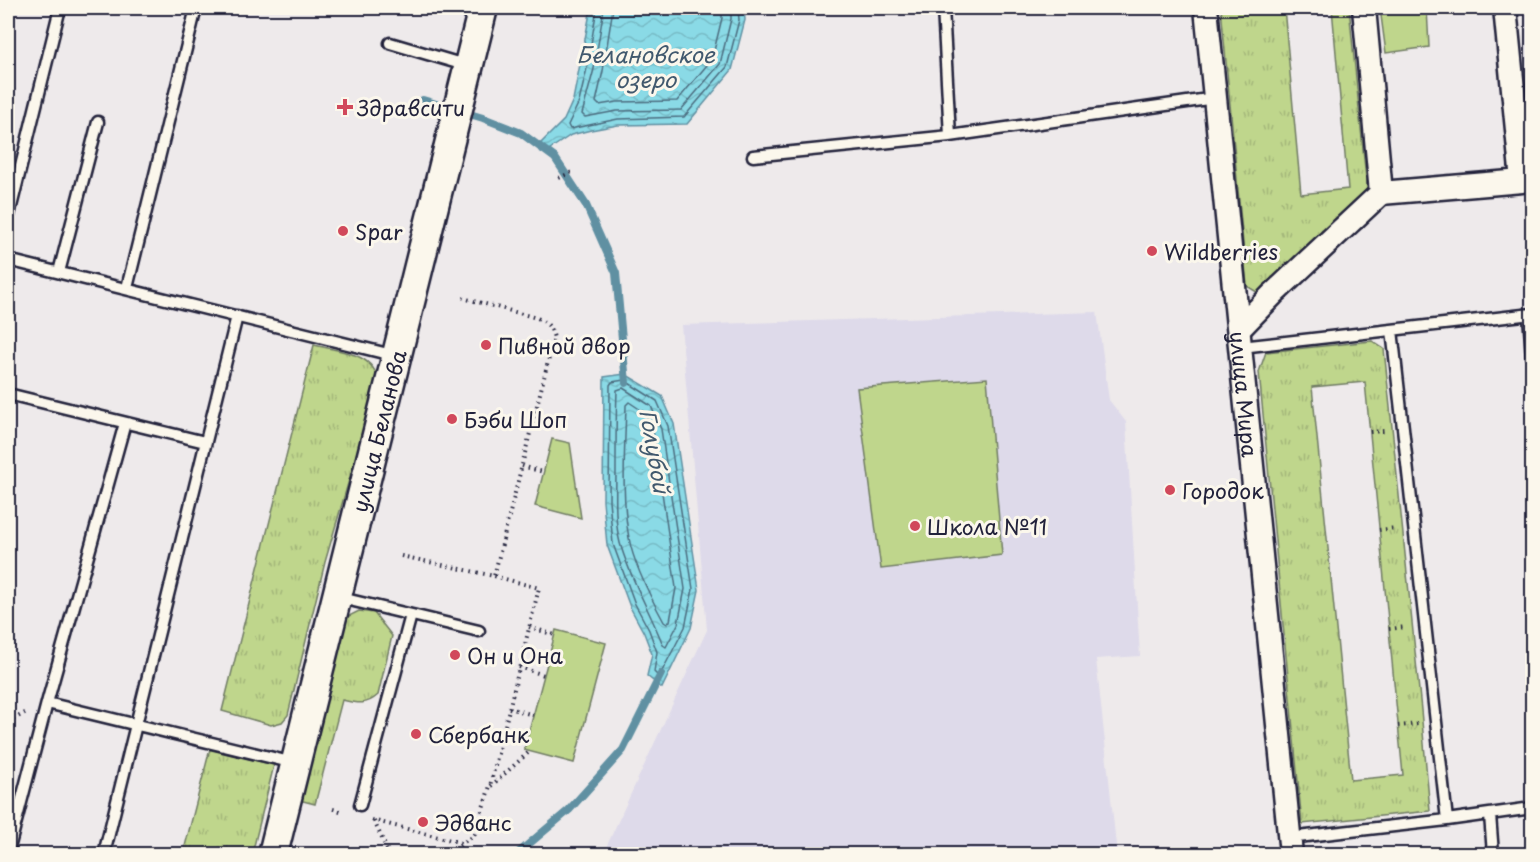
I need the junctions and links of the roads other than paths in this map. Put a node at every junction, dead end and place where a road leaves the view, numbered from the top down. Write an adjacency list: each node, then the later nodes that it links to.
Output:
1 (60, 8): 15 (lane)
2 (196, 8): 18 (lane)
3 (483, 8): 9 (street, улица Беланова)
4 (943, 8): 12 (lane)
5 (1206, 8): 10 (street, улица Мира)
6 (1364, 8): 14 (street)
7 (1505, 8): 14 (street)
8 (390, 43): 9 (lane)
9 (466, 72): 23 (street, улица Беланова)
10 (1215, 98): 12 (lane); 22 (street, улица Мира)
11 (98, 122): 17 (lane)
12 (950, 136): 13 (lane)
13 (753, 156)
14 (1381, 193): 22 (street)
15 (8, 219)
16 (8, 260): 17 (lane)
17 (59, 272): 18 (lane)
18 (127, 288): 20 (lane)
19 (1531, 314): 21 (lane); 24 (lane)
20 (237, 316): 23 (lane); 27 (lane)
21 (1392, 330): 22 (lane); 37 (lane)
22 (1240, 338): 38 (street, улица Мира)
23 (396, 356): 28 (street, улица Беланова)
24 (1533, 358)
25 (8, 394): 26 (lane)
26 (125, 423): 27 (lane); 31 (lane)
27 (206, 442): 32 (lane)
28 (337, 596): 29 (lane); 33 (street, улица Беланова)
29 (411, 615): 30 (lane); 34 (lane)
30 (479, 631)
31 (46, 703): 32 (lane); 39 (lane)
32 (136, 724): 33 (lane); 40 (lane)
33 (296, 763): 41 (street, улица Беланова)
34 (360, 805)
35 (1533, 808): 36 (lane)
36 (1490, 815): 37 (lane); 42 (lane)
37 (1447, 820): 38 (lane)
38 (1290, 846)
39 (8, 852)
40 (104, 855)
41 (273, 855)
42 (1493, 855)

